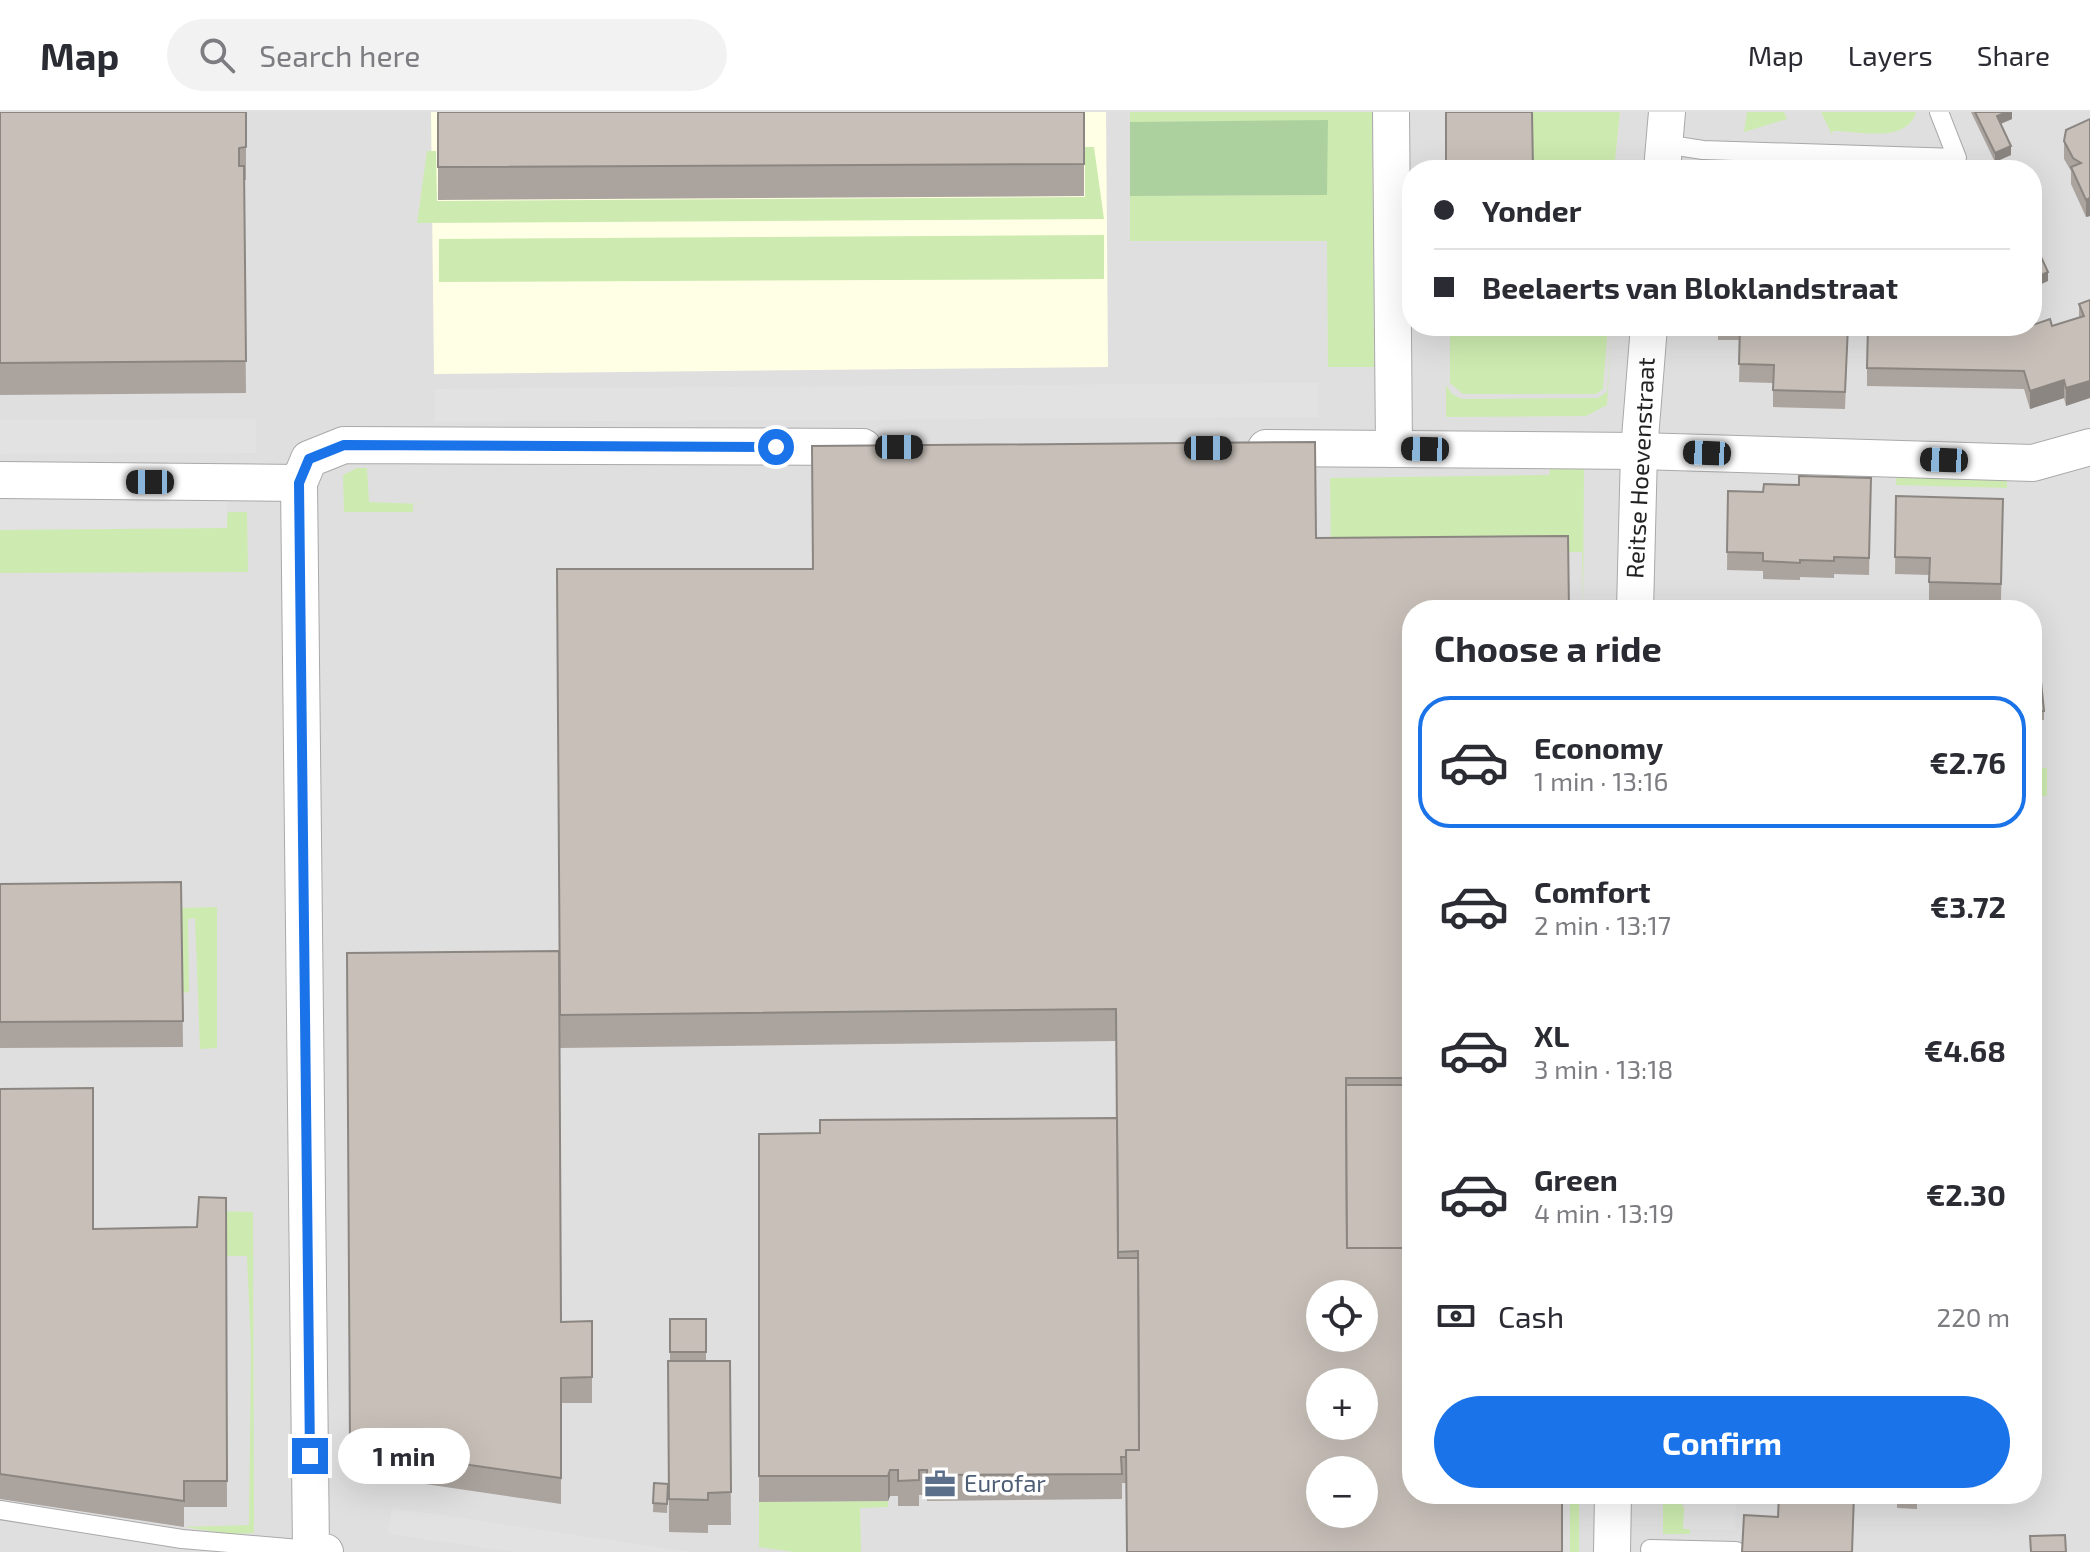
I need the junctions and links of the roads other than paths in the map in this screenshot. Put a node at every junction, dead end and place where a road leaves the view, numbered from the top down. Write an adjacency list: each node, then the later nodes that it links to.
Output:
1 (1391, 112): 8 (street)
2 (1939, 112): 3 (lane)
3 (1664, 142)
4 (1648, 336): 9 (street, Reitse Hoevenstraat)
5 (895, 447): 11 (street)
6 (2090, 447): 9 (street)
7 (1239, 448): 8 (street)
8 (1394, 449): 9 (street)
9 (1639, 451): 12 (street, Reitse Hoevenstraat)
10 (0, 480): 11 (street)
11 (299, 483): 16 (street)
12 (1635, 600)
13 (1613, 1504): 18 (street)
14 (0, 1510): 16 (lane)
15 (1650, 1549): 17 (lane)
16 (318, 1551)
17 (1736, 1551)
18 (1612, 1552)

